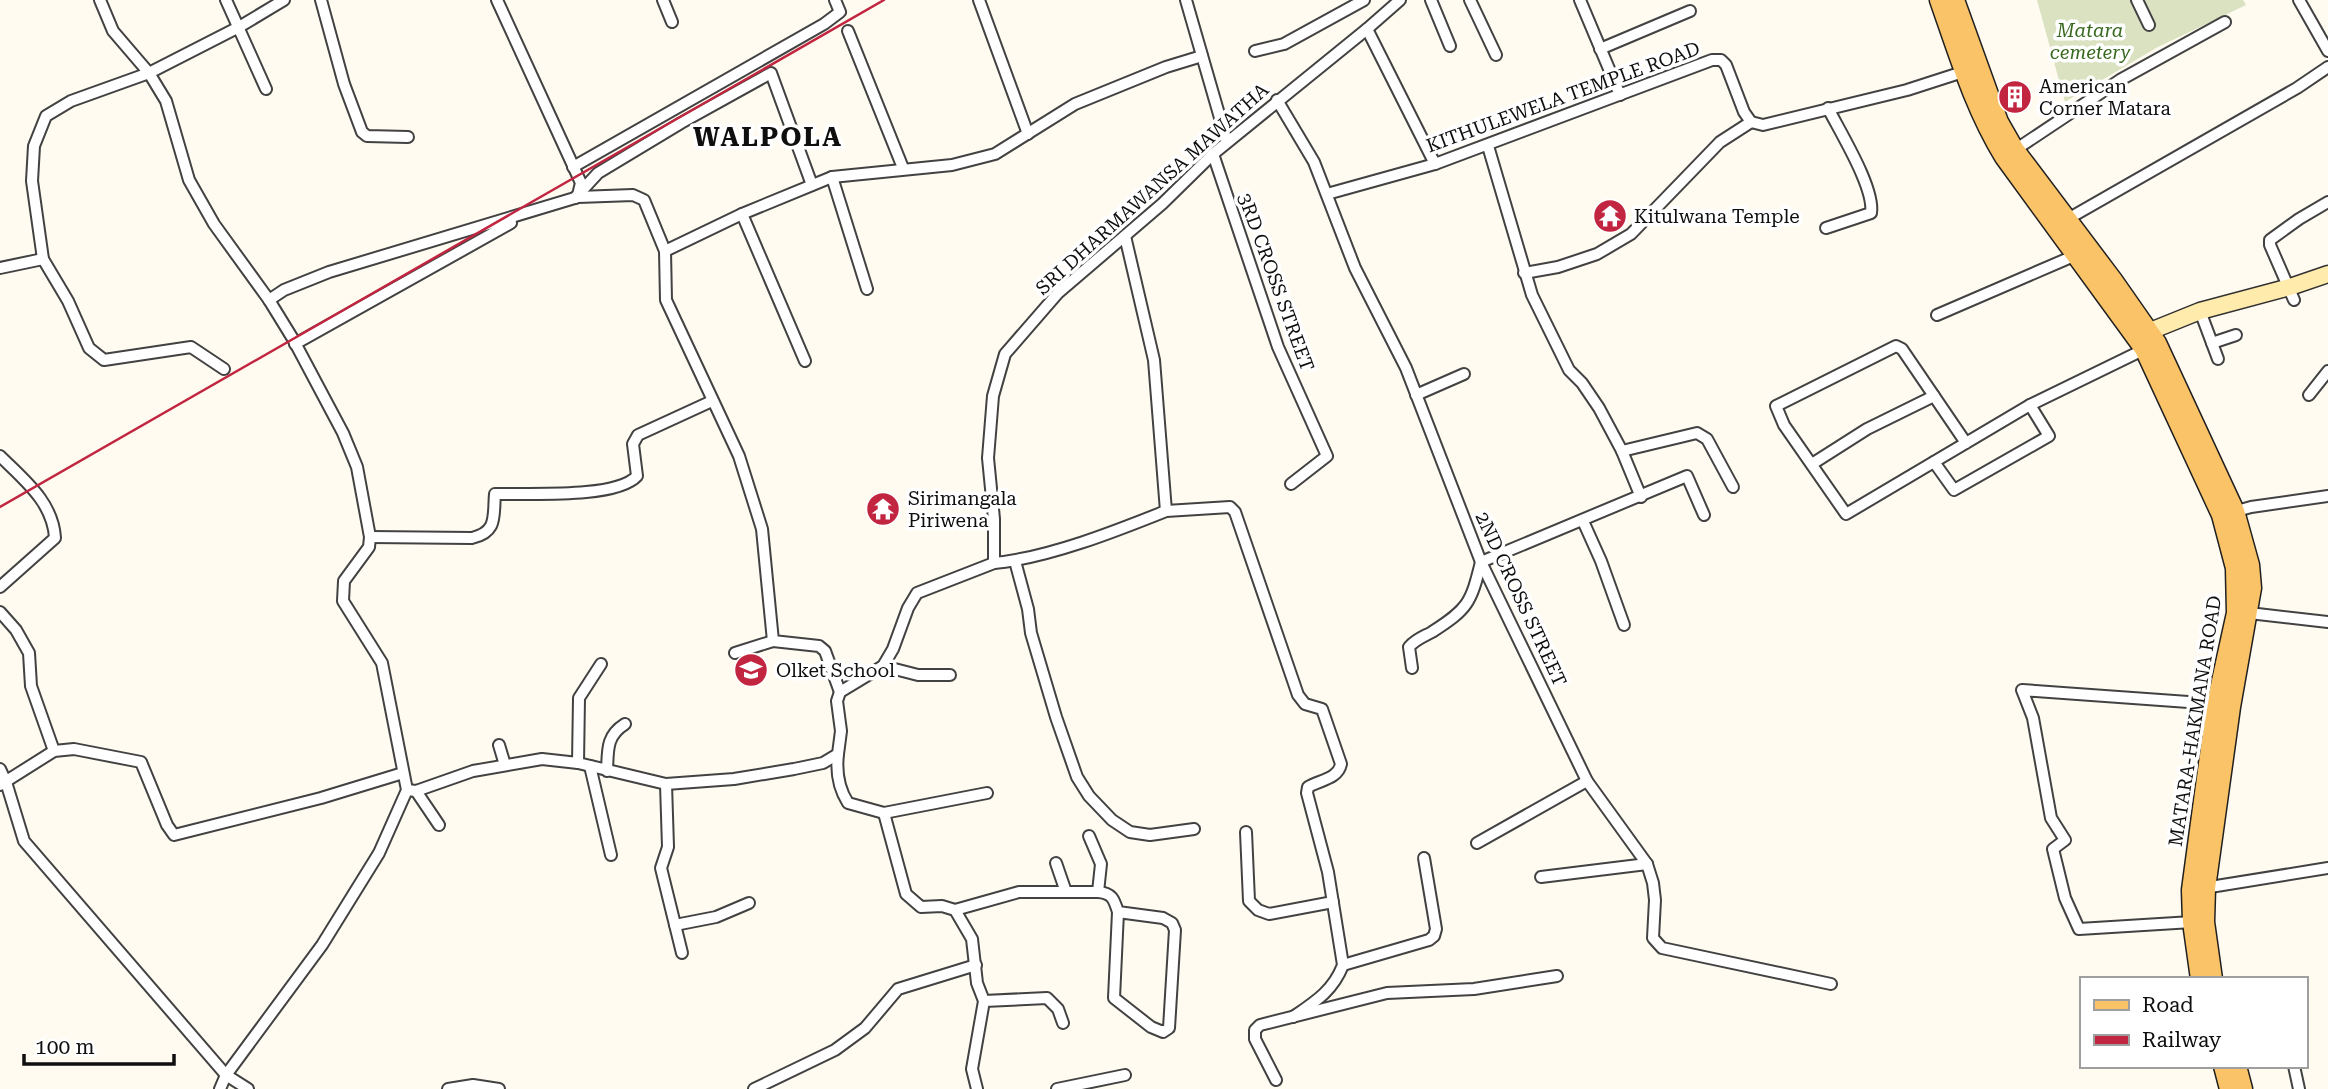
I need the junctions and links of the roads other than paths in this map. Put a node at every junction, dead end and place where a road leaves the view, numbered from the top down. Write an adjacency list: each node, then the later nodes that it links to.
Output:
1 (100, 0): 34 (street)
2 (226, 0): 23 (street)
3 (285, 0): 23 (street)
4 (321, 0): 41 (street)
5 (498, 0): 47 (street)
6 (663, 0): 20 (street)
7 (835, 0): 47 (street)
8 (979, 0): 40 (street)
9 (1186, 0): 31 (street)
10 (1364, 0): 28 (street)
11 (1399, 0): 24 (street, SRI DHARMAWANSA MAWATHA)
12 (1431, 0): 26 (street)
13 (1471, 0): 30 (street)
14 (1580, 0): 27 (street)
15 (1939, 0): 33 (main road, MATARA-HAKMANA ROAD)
16 (1955, 0): 33 (main road, MATARA-HAKMANA ROAD)
17 (2137, 0): 22 (street)
18 (2299, 0): 29 (street)
19 (1689, 11): 27 (street)
20 (672, 22)
21 (2225, 22): 44 (street)
22 (2149, 25)
23 (239, 27): 34 (street); 35 (street)
24 (1367, 29): 37 (street, SRI DHARMAWANSA MAWATHA); 46 (street)
25 (848, 31): 48 (street)
26 (1450, 46)
27 (1600, 49): 36 (street)
28 (1255, 51)
29 (2328, 51)
30 (1496, 55)
31 (1202, 56): 40 (street); 42 (street)
32 (2328, 67): 55 (street)
33 (1971, 69): 38 (street); 44 (main road, MATARA-HAKMANA ROAD); 59 (main road, MATARA-HAKMANA ROAD)
34 (149, 73): 60 (street); 66 (street)
35 (265, 89)
36 (1620, 95): 39 (street, KITHULEWELA TEMPLE ROAD); 43 (street, KITHULEWELA TEMPLE ROAD)
37 (1277, 100): 42 (street, SRI DHARMAWANSA MAWATHA); 51 (street, 2ND CROSS STREET)
38 (1828, 108): 39 (street); 56 (street)
39 (1751, 122): 62 (street)
40 (1028, 134): 48 (street)
41 (408, 137)
42 (1227, 142): 45 (street, SRI DHARMAWANSA MAWATHA)
43 (1488, 146): 46 (street, KITHULEWELA TEMPLE ROAD); 62 (street)
44 (2015, 150): 55 (main road, MATARA-HAKMANA ROAD)
45 (1213, 154): 57 (street, SRI DHARMAWANSA MAWATHA); 88 (street, 3RD CROSS STREET)
46 (1435, 164): 51 (street, KITHULEWELA TEMPLE ROAD)
47 (573, 167): 52 (street)
48 (903, 168): 49 (street)
49 (832, 177): 50 (street); 64 (street)
50 (812, 185): 52 (street); 54 (street)
51 (1327, 194): 78 (street, 2ND CROSS STREET)
52 (578, 197): 58 (street); 66 (street); 72 (street)
53 (2328, 202): 65 (street)
54 (742, 214): 58 (street); 74 (street)
55 (2066, 220): 70 (main road, MATARA-HAKMANA ROAD)
56 (1826, 228)
57 (1125, 236): 92 (street); 99 (street, SRI DHARMAWANSA MAWATHA)
58 (665, 251): 81 (street)
59 (2076, 256): 68 (street); 70 (main road, MATARA-HAKMANA ROAD)
60 (43, 259): 61 (street); 75 (street)
61 (0, 268)
62 (1524, 273): 84 (street)
63 (2327, 276): 65 (main road)
64 (867, 289)
65 (2292, 294): 67 (main road)
66 (269, 300): 72 (street)
67 (2200, 311): 70 (main road); 71 (street)
68 (1937, 315)
69 (2236, 335): 71 (street)
70 (2147, 340): 82 (street); 93 (main road, MATARA-HAKMANA ROAD)
71 (2212, 343): 73 (street)
72 (295, 344): 96 (street)
73 (2218, 359)
74 (804, 362)
75 (224, 369)
76 (2328, 371): 80 (street)
77 (1464, 374): 78 (street)
78 (1416, 395): 98 (street, 2ND CROSS STREET)
79 (1934, 396): 83 (street); 87 (street); 87 (street)
80 (2309, 396)
81 (712, 401): 96 (street); 105 (street)
82 (2030, 405): 83 (street); 86 (street)
83 (1966, 443): 86 (street)
84 (1622, 451): 89 (street); 91 (street)
85 (0, 456): 100 (street)
86 (1934, 462): 87 (street)
87 (1812, 464)
88 (1291, 484)
89 (1733, 487)
90 (2328, 496): 93 (street)
91 (1641, 498): 94 (street); 95 (street)
92 (1166, 511): 97 (street); 143 (street)
93 (2228, 513): 102 (main road, MATARA-HAKMANA ROAD); 112 (main road, MATARA-HAKMANA ROAD)
94 (1704, 514)
95 (1583, 521): 98 (street); 104 (street)
96 (370, 537): 122 (street)
97 (1015, 561): 99 (street); 130 (street)
98 (1481, 562): 109 (street); 123 (street, 2ND CROSS STREET)
99 (994, 563): 108 (street)
100 (0, 587)
101 (0, 612): 115 (street)
102 (2249, 613): 103 (street); 140 (main road, MATARA-HAKMANA ROAD)
103 (2328, 622)
104 (1624, 625)
105 (773, 641): 106 (street); 111 (street)
106 (735, 653)
107 (601, 664): 117 (street)
108 (883, 666): 110 (street); 111 (street)
109 (1412, 668)
110 (950, 675)
111 (840, 692): 116 (street)
112 (2216, 704): 140 (main road, MATARA-HAKMANA ROAD); 147 (street)
113 (625, 724): 121 (street)
114 (499, 745): 118 (street)
115 (54, 751): 122 (street); 125 (street)
116 (838, 754): 124 (street); 128 (street)
117 (578, 763): 118 (street); 119 (street)
118 (505, 765): 126 (street)
119 (590, 766): 121 (street); 134 (street)
120 (0, 769): 125 (street)
121 (607, 771): 124 (street)
122 (403, 773): 126 (street)
123 (1587, 781): 133 (street); 137 (street, 2ND CROSS STREET)
124 (666, 783): 148 (street)
125 (3, 784): 162 (street)
126 (412, 791): 129 (street); 162 (street)
127 (987, 793): 128 (street)
128 (884, 813): 145 (street)
129 (439, 825)
130 (1194, 829)
131 (1245, 832): 143 (street)
132 (1090, 835): 142 (street)
133 (1477, 843)
134 (611, 855)
135 (1424, 858): 151 (street)
136 (1056, 863): 141 (street)
137 (1647, 864): 139 (street); 155 (street, 2ND CROSS STREET)
138 (2328, 868): 140 (street)
139 (1541, 877)
140 (2198, 889): 147 (main road, MATARA-HAKMANA ROAD); 154 (main road, MATARA-HAKMANA ROAD)
141 (1066, 892): 142 (street); 145 (street)
142 (1097, 892): 146 (street)
143 (1333, 902): 151 (street)
144 (749, 903): 148 (street)
145 (955, 910): 150 (street)
146 (1118, 912): 146 (street)
147 (2192, 922): 153 (main road, MATARA-HAKMANA ROAD)
148 (675, 925): 149 (street)
149 (682, 953)
150 (976, 965): 156 (street); 169 (street)
151 (1343, 965): 157 (street)
152 (1557, 976): 157 (street)
153 (2200, 977)
154 (2213, 977)
155 (1831, 984)
156 (984, 1001): 158 (street); 170 (street)
157 (1293, 1017): 164 (street)
158 (1063, 1023)
159 (2223, 1068): 172 (main road)
160 (2237, 1068): 173 (main road)
161 (2294, 1068): 174 (street)
162 (226, 1075): 165 (street); 166 (street)
163 (1125, 1075): 171 (street)
164 (1276, 1080)
165 (220, 1089)
166 (248, 1089)
167 (448, 1089): 168 (street)
168 (499, 1089)
169 (754, 1089)
170 (977, 1089)
171 (1056, 1089)
172 (2229, 1089)
173 (2243, 1089)
174 (2299, 1089)

